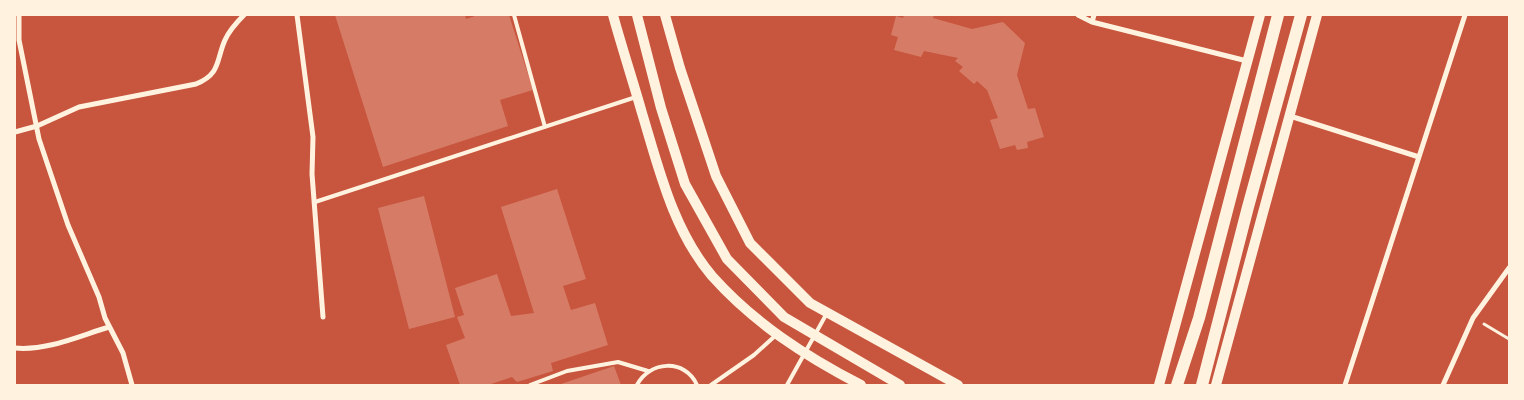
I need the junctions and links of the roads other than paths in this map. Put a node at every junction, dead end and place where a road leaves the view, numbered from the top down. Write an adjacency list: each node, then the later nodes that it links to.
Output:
1 (19, 15): 19 (street)
2 (244, 15): 19 (street)
3 (296, 15): 23 (street)
4 (514, 15): 20 (lane)
5 (614, 15): 17 (main road)
6 (637, 15): 39 (main road)
7 (666, 15): 25 (main road)
8 (1078, 15): 15 (street)
9 (1094, 15): 15 (street)
10 (1260, 15): 16 (main road)
11 (1278, 15): 42 (main road)
12 (1301, 15): 43 (main road)
13 (1317, 15): 18 (main road)
14 (1465, 15): 22 (street)
15 (1092, 22): 16 (street)
16 (1247, 61): 41 (main road)
17 (637, 97): 20 (lane); 28 (main road)
18 (1290, 116): 22 (street); 44 (main road)
19 (37, 126): 21 (street); 27 (street)
20 (545, 127): 23 (lane)
21 (15, 132)
22 (1419, 157): 45 (street)
23 (315, 202): 26 (street)
24 (1509, 268): 46 (street)
25 (828, 312): 30 (lane); 40 (main road)
26 (323, 317)
27 (109, 327): 29 (street); 32 (street)
28 (776, 335): 30 (main road); 36 (lane)
29 (15, 348)
30 (805, 354): 37 (lane); 38 (main road)
31 (648, 371): 33 (lane); 34 (lane); 35 (lane)
32 (132, 385)
33 (530, 385)
34 (637, 385)
35 (697, 385)
36 (711, 385)
37 (787, 385)
38 (861, 385)
39 (900, 385)
40 (958, 385)
41 (1159, 385)
42 (1176, 385)
43 (1202, 385)
44 (1216, 385)
45 (1345, 385)
46 (1443, 385)

